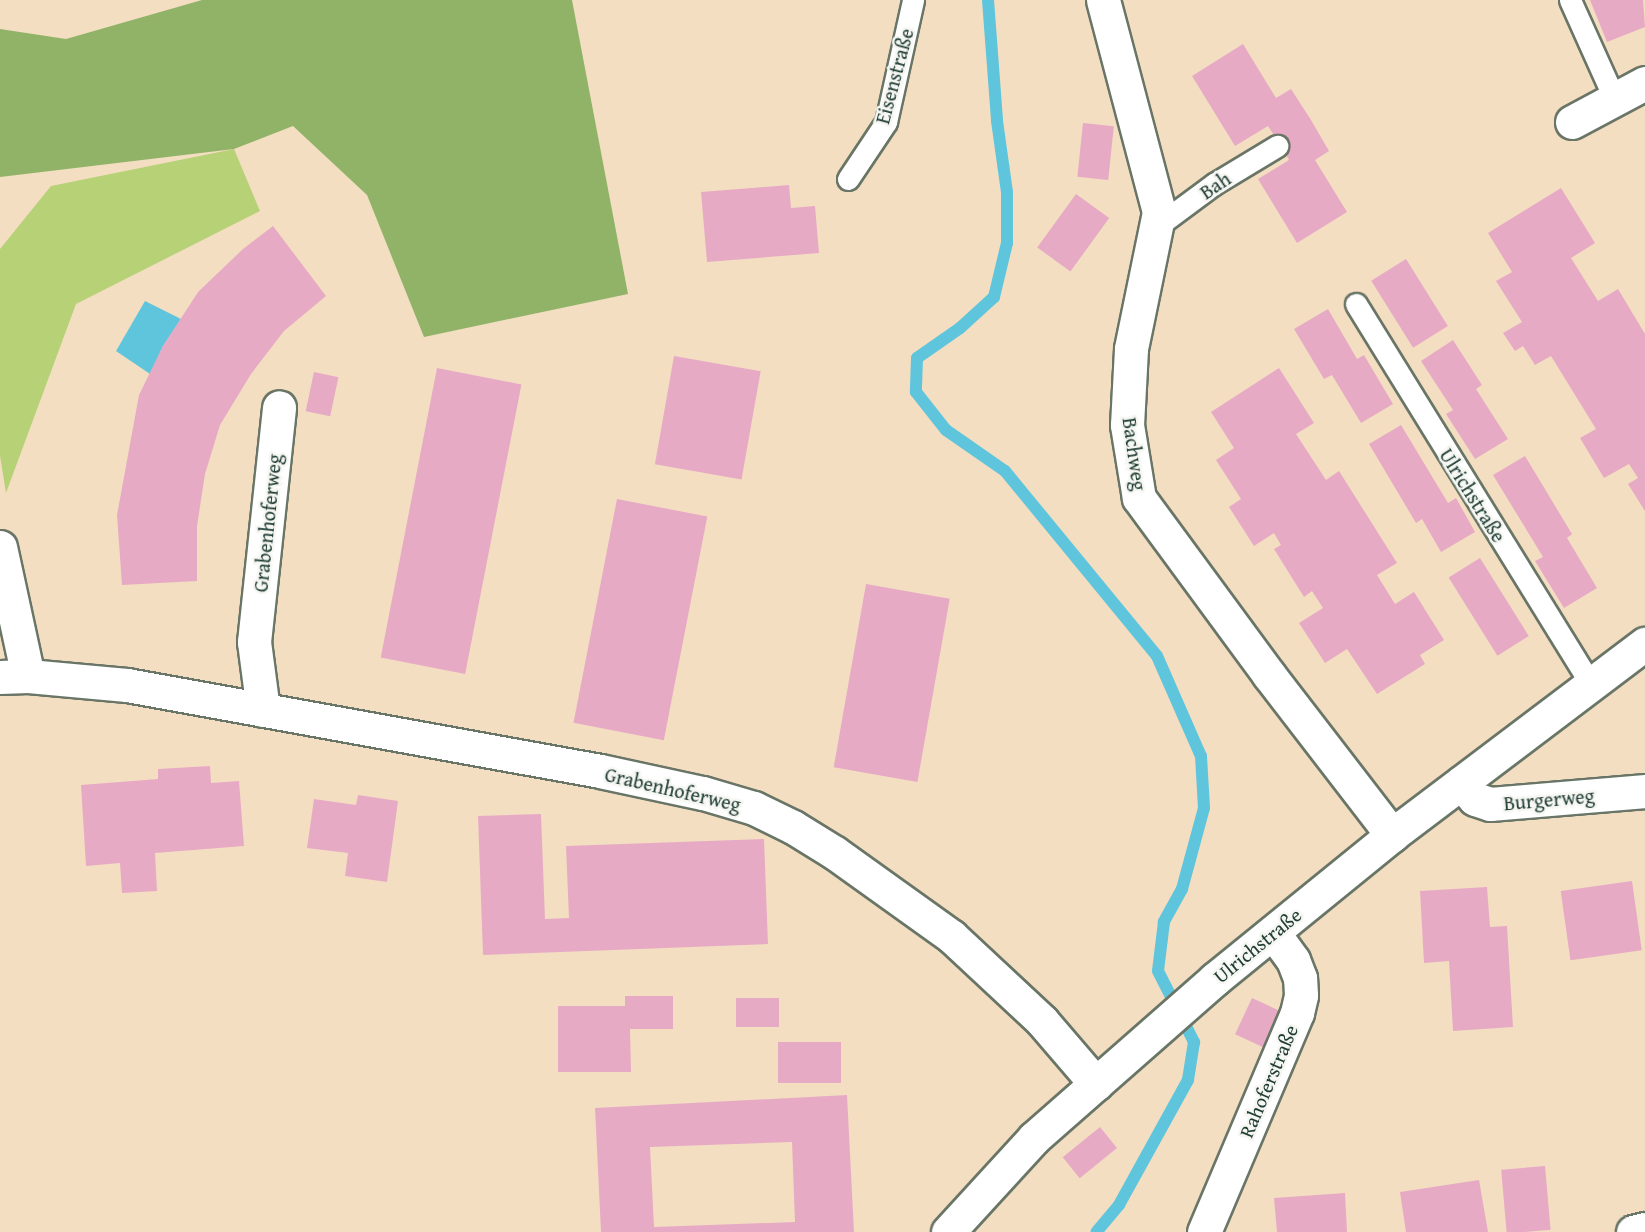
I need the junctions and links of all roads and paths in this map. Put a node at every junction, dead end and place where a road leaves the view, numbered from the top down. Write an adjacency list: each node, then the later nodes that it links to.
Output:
1 (913, 0): 8 (lane, Eisenstraße)
2 (1103, 0): 9 (street, Bachweg)
3 (1570, 0): 5 (lane)
4 (1645, 83): 5 (street)
5 (1614, 98): 6 (street)
6 (1572, 122)
7 (1277, 146): 9 (lane, Bah)
8 (848, 179)
9 (1156, 227): 19 (street, Bachweg)
10 (1356, 304): 15 (lane, Ulrichstraße)
11 (279, 407): 16 (street, Grabenhoferweg)
12 (0, 547): 14 (street, Grabenhoferweg)
13 (1645, 644): 15 (street, Ulrichstraße)
14 (14, 677): 16 (street, Grabenhoferweg)
15 (1591, 685): 17 (street, Ulrichstraße)
16 (263, 711): 21 (street, Grabenhoferweg)
17 (1461, 783): 18 (street, Burgerweg); 19 (street, Ulrichstraße)
18 (1645, 791)
19 (1392, 835): 20 (street, Ulrichstraße)
20 (1273, 932): 21 (street, Ulrichstraße); 24 (street, Rahoferstraße)
21 (1096, 1084): 23 (street, Ulrichstraße)
22 (1645, 1229): 25 (street)
23 (948, 1232)
24 (1204, 1232)
25 (1633, 1232)

